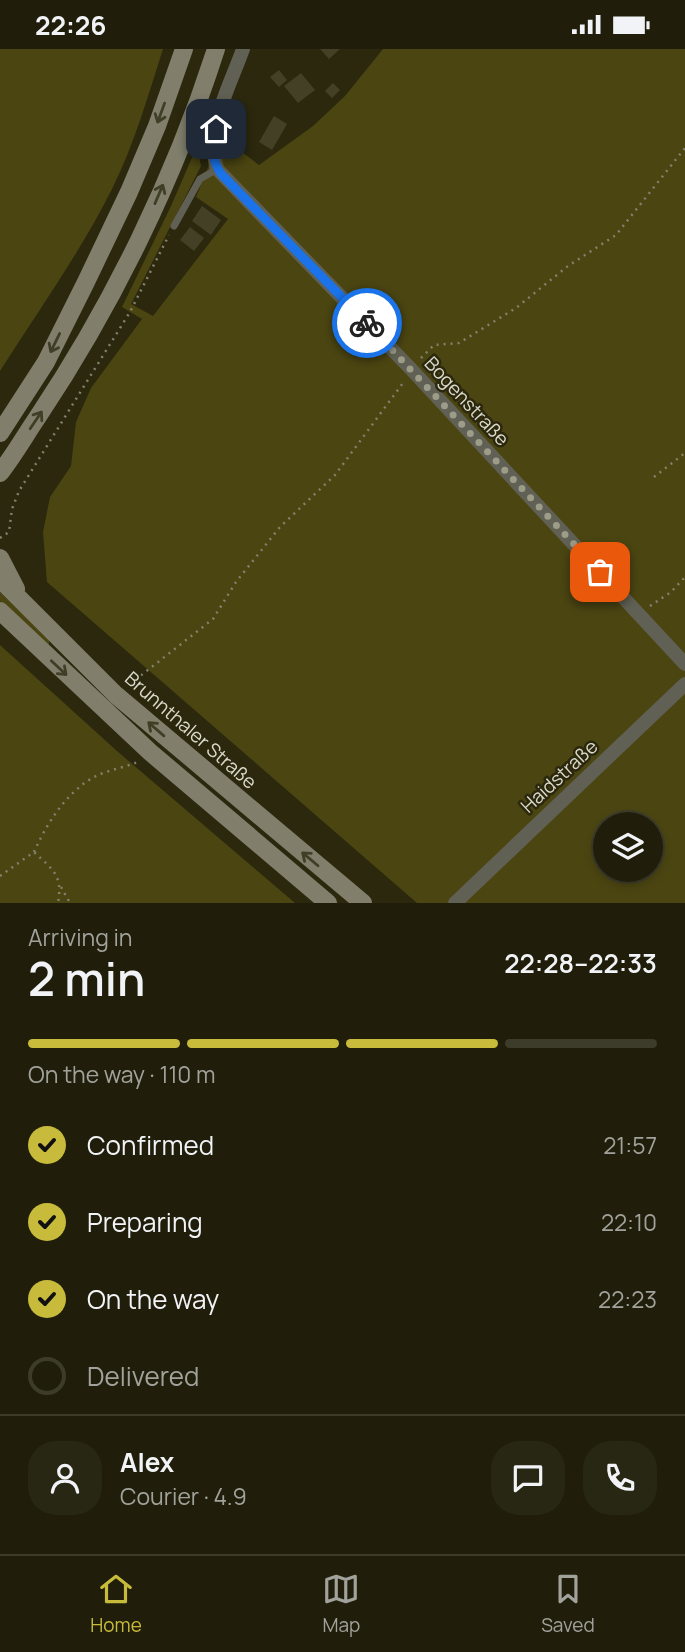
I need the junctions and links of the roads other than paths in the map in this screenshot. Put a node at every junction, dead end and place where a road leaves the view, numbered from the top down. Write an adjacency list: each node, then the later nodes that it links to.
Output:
1 (184, 49): 6 (main road, one-way to 6)
2 (216, 49): 7 (main road, one-way to 2)
3 (243, 49): 4 (street)
4 (217, 169): 5 (lane); 12 (street, Bogenstraße)
5 (174, 226)
6 (0, 433)
7 (1, 474)
8 (0, 558): 10 (main road)
9 (0, 579): 10 (main road, Brunnthaler Straße)
10 (26, 607): 16 (main road, Brunnthaler Straße, one-way to 10)
11 (3, 616): 15 (main road, one-way to 15)
12 (685, 664)
13 (685, 684): 14 (street, Haidstraße)
14 (458, 901): 17 (street, Haidstraße)
15 (328, 903)
16 (363, 903)
17 (444, 903)

